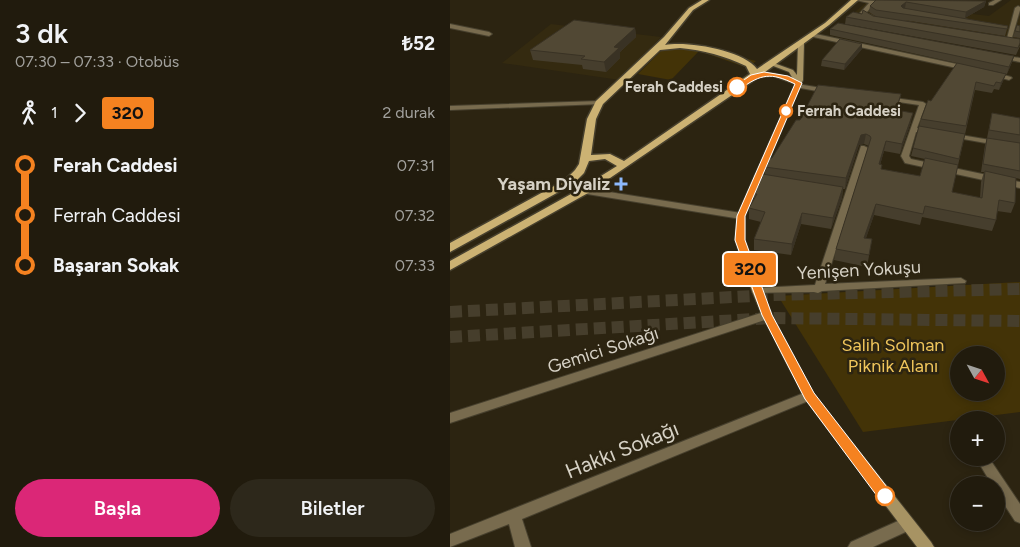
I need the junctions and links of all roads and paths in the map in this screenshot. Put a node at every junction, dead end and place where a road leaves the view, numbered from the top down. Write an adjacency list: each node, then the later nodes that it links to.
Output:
1 (706, 0): 12 (main road)
2 (857, 0): 6 (street); 7 (main road)
3 (999, 0): 4 (street)
4 (991, 4)
5 (1018, 8): 11 (street)
6 (874, 19)
7 (827, 24): 9 (street); 14 (main road)
8 (450, 26): 13 (street)
9 (835, 26)
10 (1002, 28): 11 (street)
11 (1012, 30): 15 (street)
12 (674, 31): 17 (main road); 19 (main road)
13 (489, 34)
14 (811, 35): 16 (main road); 23 (street)
15 (998, 39)
16 (801, 43): 22 (main road); 27 (street)
17 (658, 48): 25 (main road); 30 (main road)
18 (992, 55): 20 (street)
19 (753, 59)
20 (1020, 60)
21 (762, 61): 22 (main road)
22 (771, 64): 25 (main road); 27 (street)
23 (972, 70)
24 (981, 72): 26 (street)
25 (754, 76): 27 (street); 36 (main road)
26 (1009, 78)
27 (798, 85): 28 (street); 39 (street)
28 (836, 92)
29 (875, 97): 32 (street)
30 (600, 103): 31 (street); 35 (main road)
31 (450, 108)
32 (913, 129): 33 (street); 37 (street)
33 (1020, 147)
34 (864, 148): 43 (street)
35 (584, 160): 36 (main road); 40 (main road)
36 (623, 166): 38 (main road)
37 (1020, 185)
38 (584, 191): 39 (street); 41 (main road)
39 (741, 216): 44 (street)
40 (450, 248)
41 (450, 266)
42 (962, 281): 43 (street, Yenişen Yokuşu)
43 (818, 290): 44 (street, Yenişen Yokuşu)
44 (758, 291): 45 (street)
45 (767, 315): 46 (street); 47 (street, Gemici Sokağı)
46 (809, 396): 49 (street, Hakkı Sokağı); 51 (street)
47 (450, 418)
48 (987, 466): 50 (street)
49 (514, 516): 52 (street, Hakkı Sokağı); 53 (street)
50 (1020, 516)
51 (907, 524): 54 (street); 55 (street)
52 (450, 541)
53 (523, 547)
54 (856, 547)
55 (926, 547)

